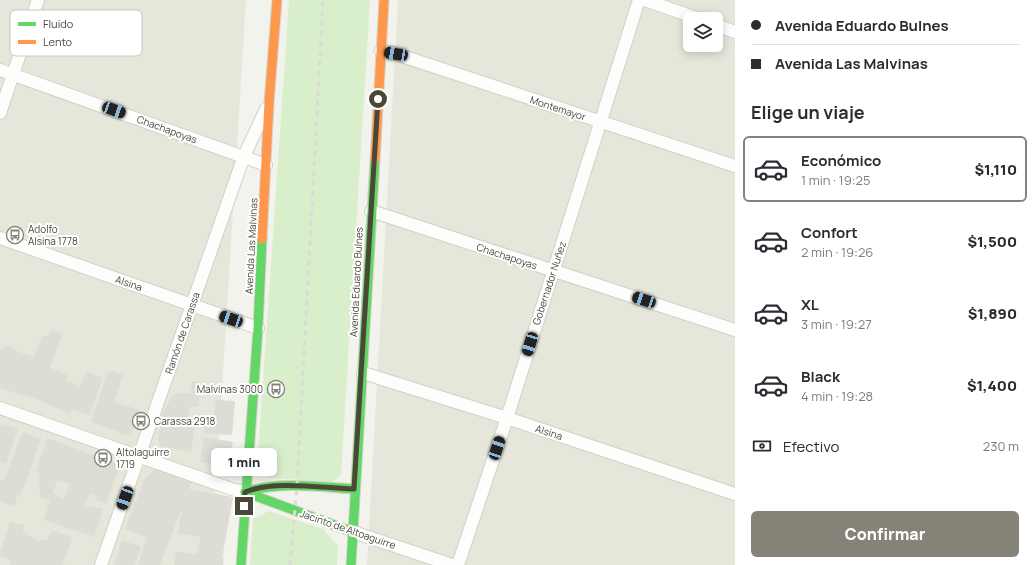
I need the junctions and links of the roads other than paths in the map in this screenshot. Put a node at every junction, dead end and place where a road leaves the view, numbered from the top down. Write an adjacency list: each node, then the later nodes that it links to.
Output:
1 (38, 0): 6 (street)
2 (277, 0): 14 (main road, Avenida Las Malvinas)
3 (384, 0): 10 (main road, Avenida Eduardo Bulnes)
4 (639, 0): 16 (street, Gobernador Nuñez)
5 (645, 0): 7 (street)
6 (35, 10)
7 (683, 13)
8 (723, 28): 9 (street)
9 (735, 32)
10 (381, 52): 16 (street, Montemayor); 20 (main road, Avenida Eduardo Bulnes)
11 (19, 56): 13 (street)
12 (0, 70): 13 (street, Chachapoyas)
13 (13, 74): 15 (street); 17 (street, Chachapoyas)
14 (269, 103): 17 (street, Ramón de Carassa); 18 (main road, Avenida Las Malvinas)
15 (0, 113)
16 (601, 122): 19 (street, Montemayor); 22 (street, Gobernador Nuñez)
17 (244, 156): 18 (street, Chachapoyas); 23 (street, Ramón de Carassa)
18 (266, 165): 24 (main road, Avenida Las Malvinas)
19 (735, 166)
20 (371, 211): 22 (street, Chachapoyas); 26 (main road, Avenida Eduardo Bulnes)
21 (0, 238): 23 (street, Alsina)
22 (553, 271): 25 (street, Chachapoyas); 28 (street, Gobernador Nuñez)
23 (191, 305): 24 (street, Alsina); 29 (street, Ramón de Carassa)
24 (258, 328): 31 (main road, Avenida Las Malvinas)
25 (735, 330)
26 (363, 373): 28 (street, Alsina); 30 (main road, Avenida Eduardo Bulnes)
27 (0, 408): 29 (street, Jacinto de Altoaguirre)
28 (507, 418): 32 (street, Alsina); 38 (street, Gobernador Nuñez)
29 (140, 457): 31 (street, Jacinto de Altoaguirre); 34 (street, Ramón de Carassa)
30 (354, 489): 31 (main road); 33 (main road, Avenida Eduardo Bulnes)
31 (245, 492): 33 (main road, Jacinto de Altoaguirre); 35 (main road, Avenida Las Malvinas)
32 (735, 494)
33 (353, 532): 36 (main road, Avenida Eduardo Bulnes); 37 (street, Jacinto de Altoaguirre)
34 (101, 565)
35 (241, 565)
36 (351, 565)
37 (452, 565)
38 (458, 565)

